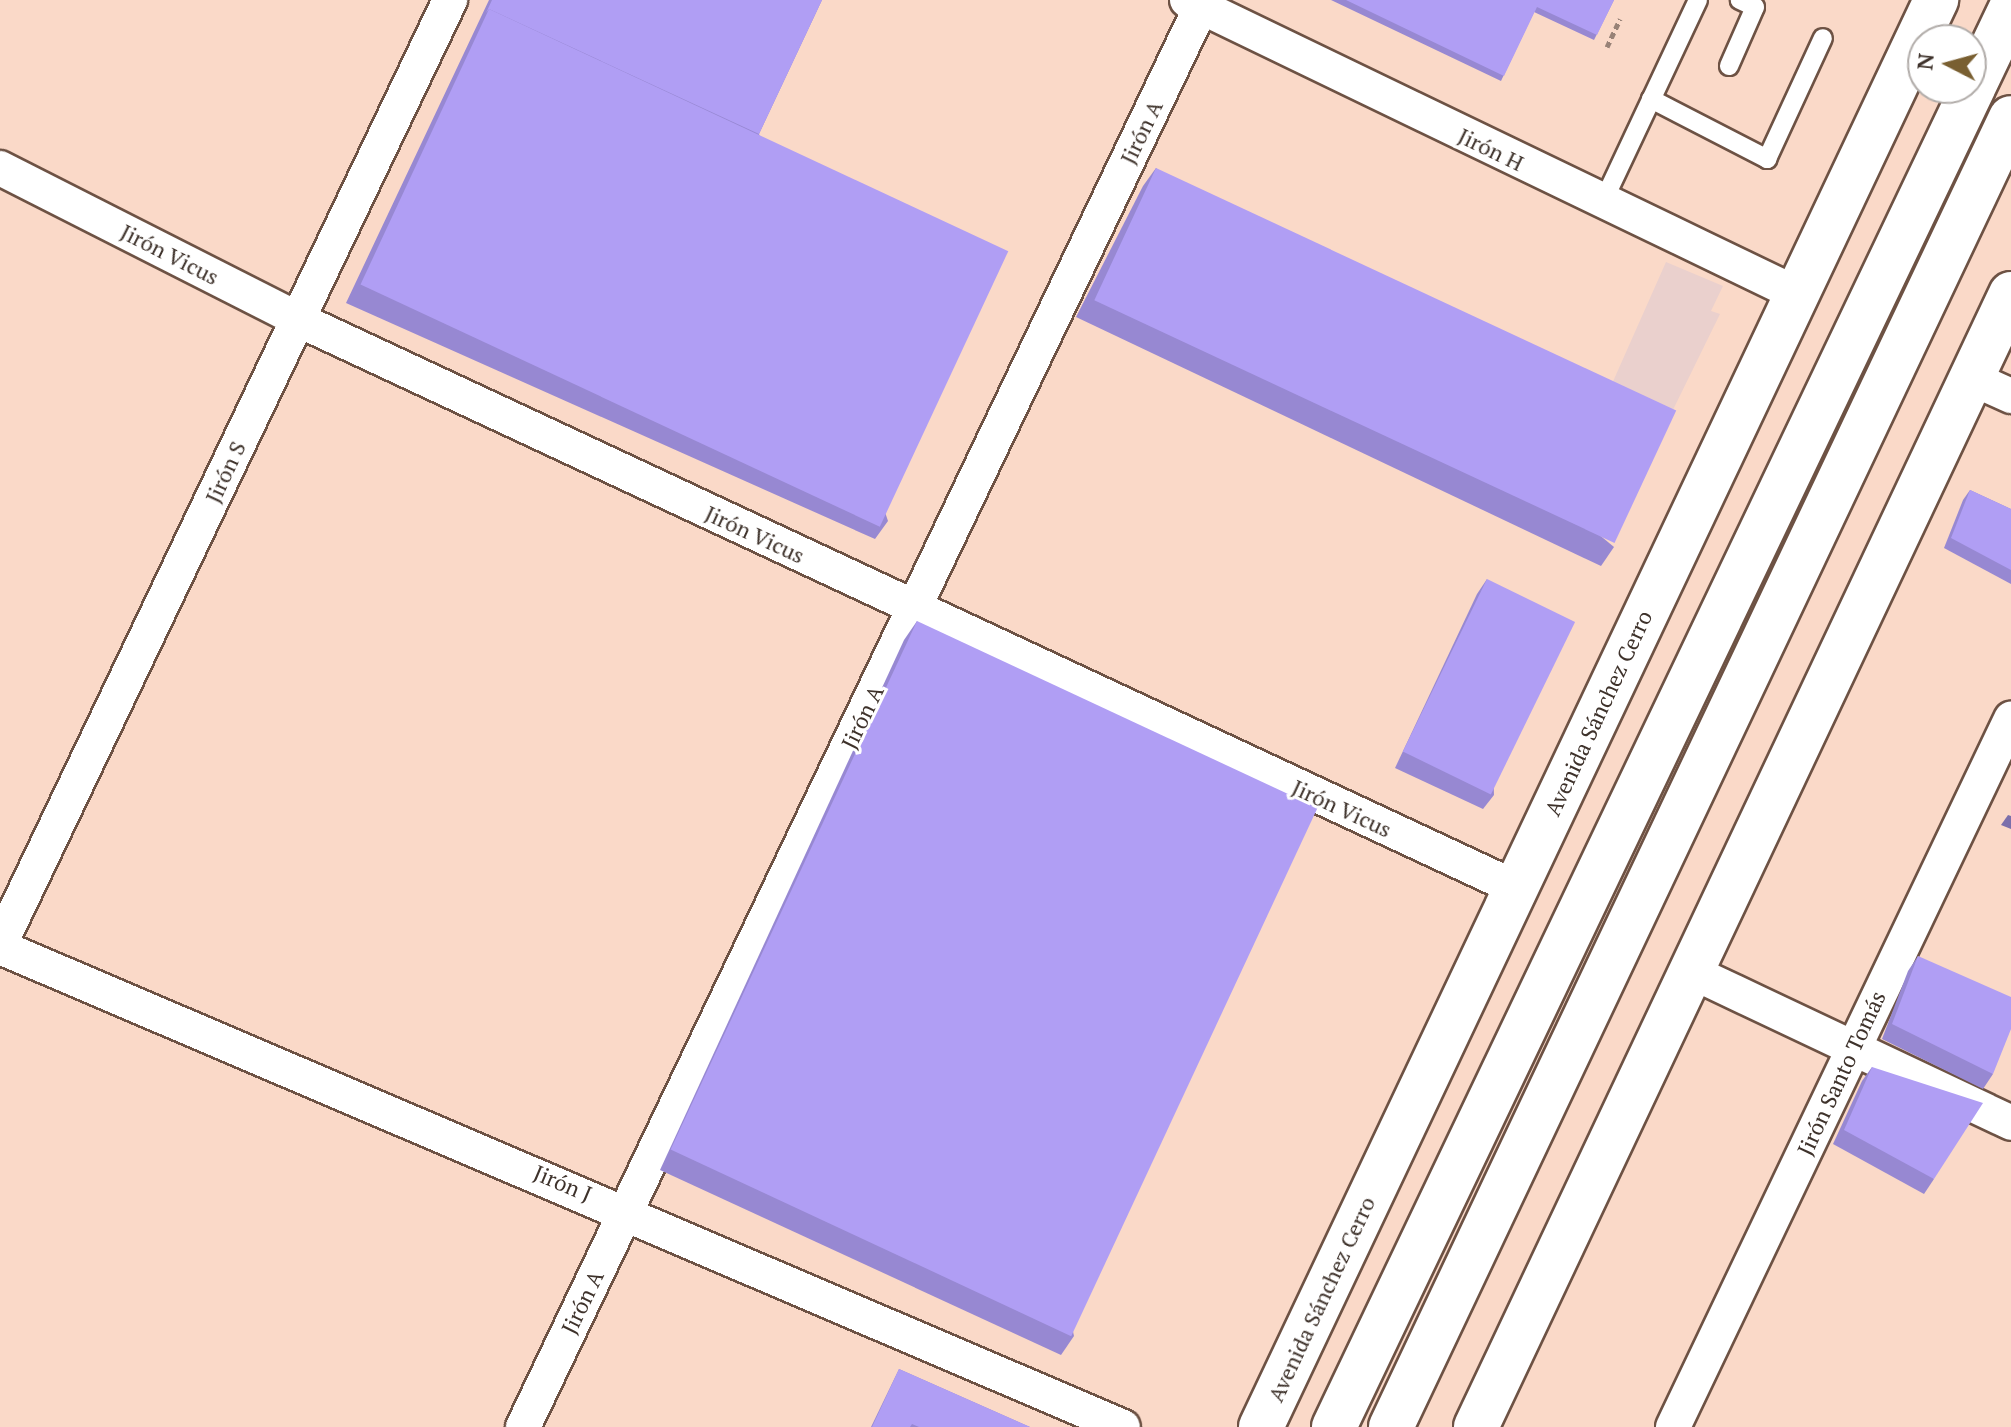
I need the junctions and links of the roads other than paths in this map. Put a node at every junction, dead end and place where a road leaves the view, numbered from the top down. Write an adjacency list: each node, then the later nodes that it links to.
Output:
1 (450, 0): 15 (street, Jirón S)
2 (1698, 0): 9 (lane)
3 (1740, 0): 8 (lane)
4 (1936, 0): 13 (main road, Avenida Sánchez Cerro)
5 (1194, 4): 12 (street, Jirón H); 18 (street, Jirón A)
6 (2011, 8): 29 (main road)
7 (1823, 38): 9 (lane)
8 (1729, 66)
9 (1651, 99): 12 (lane)
10 (2011, 118): 30 (main road)
11 (0, 168): 15 (street, Jirón Vicus)
12 (1602, 204): 13 (street, Jirón H)
13 (1797, 294): 20 (main road, Avenida Sánchez Cerro)
14 (2011, 294): 16 (main road)
15 (297, 319): 18 (street, Jirón Vicus); 21 (street, Jirón S)
16 (1971, 378): 17 (street); 22 (main road)
17 (2011, 396)
18 (914, 609): 20 (street, Jirón Vicus); 25 (street, Jirón A)
19 (2011, 719): 23 (street, Jirón Santo Tomás)
20 (1516, 888): 28 (main road, Avenida Sánchez Cerro)
21 (0, 945): 25 (street, Jirón J)
22 (1690, 971): 23 (street); 31 (main road)
23 (1853, 1048): 24 (street); 32 (street, Jirón Santo Tomás)
24 (2011, 1123)
25 (626, 1210): 26 (street, Jirón A); 27 (street, Jirón J)
26 (523, 1427)
27 (1123, 1427)
28 (1261, 1427)
29 (1334, 1427)
30 (1391, 1427)
31 (1476, 1427)
32 (1673, 1427)

